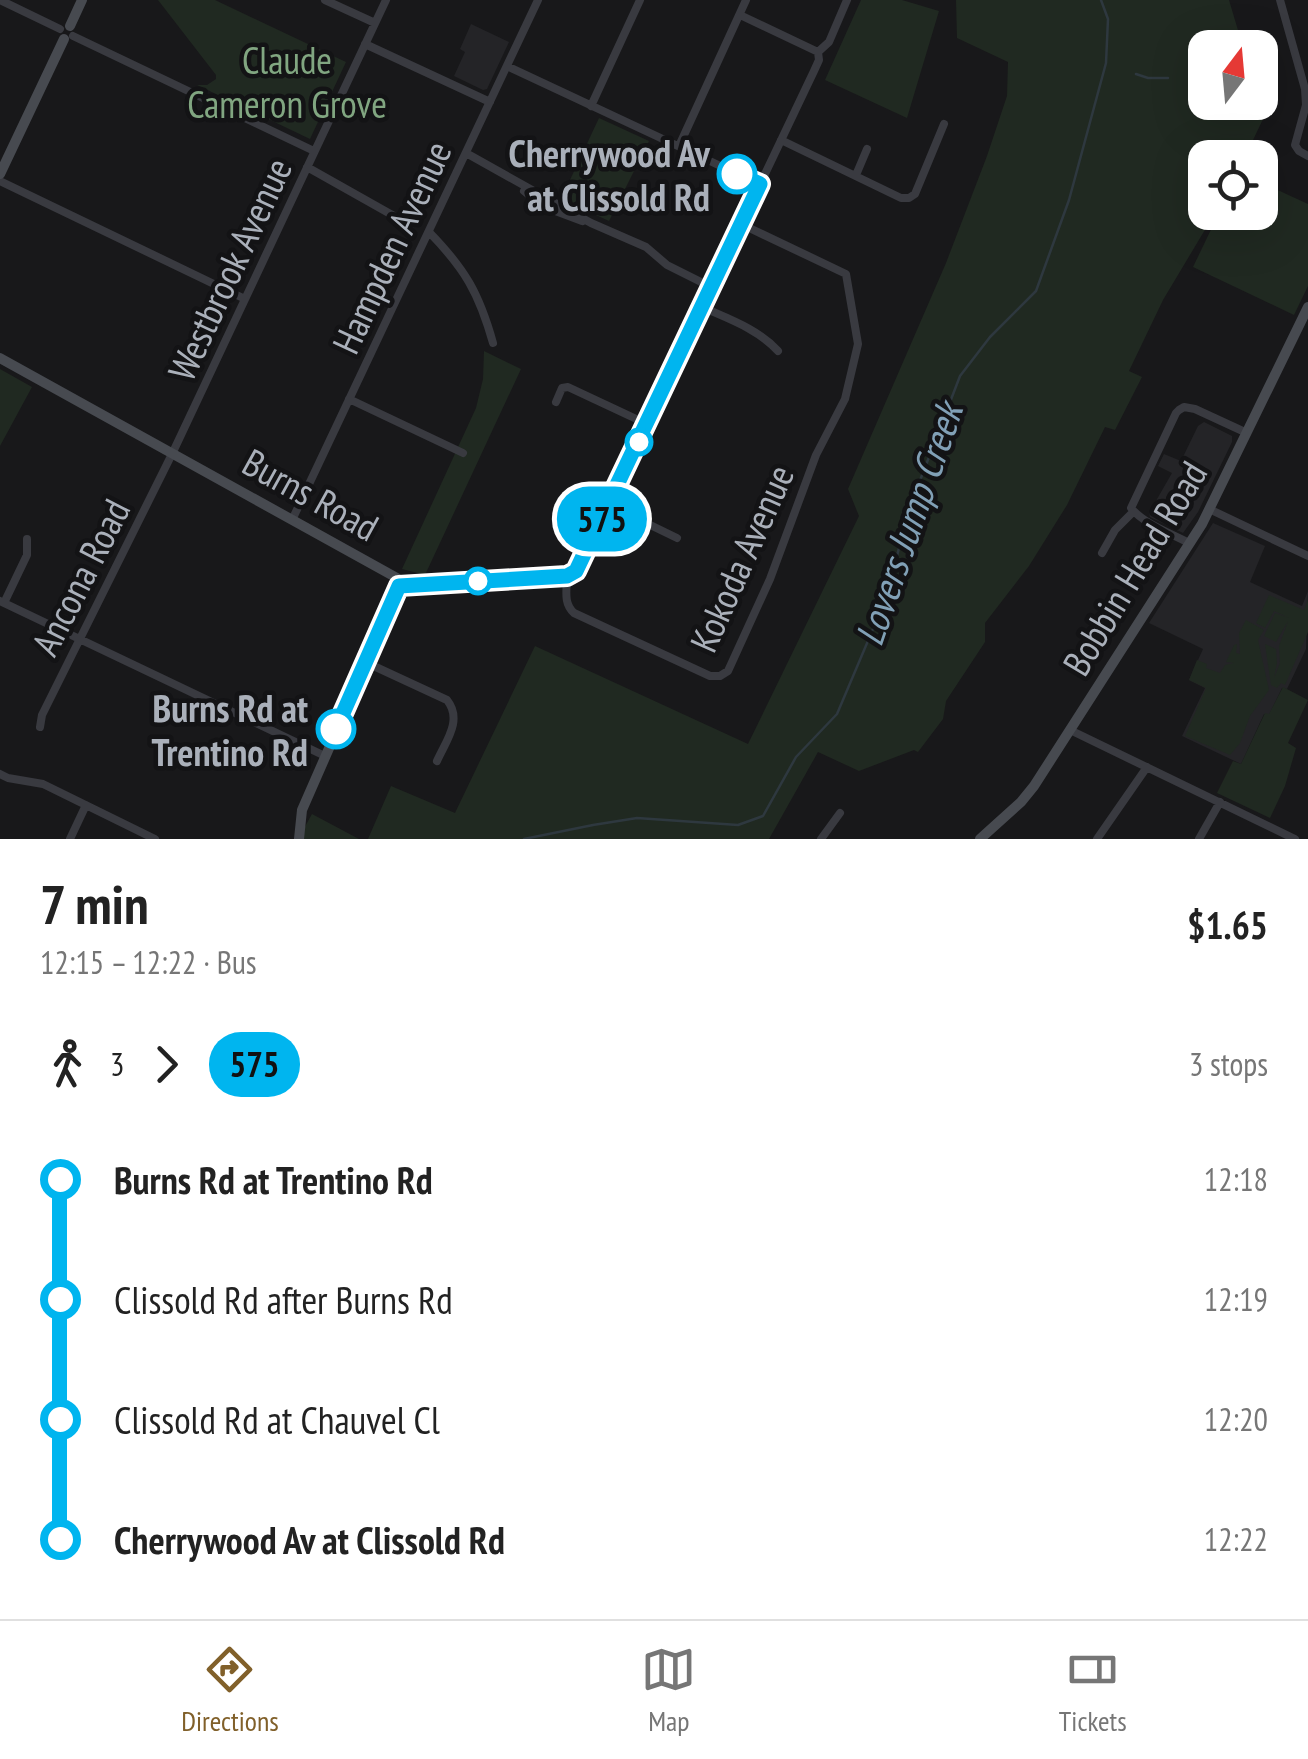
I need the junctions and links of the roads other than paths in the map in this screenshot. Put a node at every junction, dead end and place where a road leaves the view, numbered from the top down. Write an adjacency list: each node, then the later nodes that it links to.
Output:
1 (0, 0): 12 (street)
2 (82, 0): 12 (main road)
3 (325, 0): 11 (street)
4 (386, 0): 11 (street, Westbrook Avenue)
5 (538, 0): 15 (street, Hampden Avenue)
6 (640, 0): 17 (street)
7 (746, 0): 10 (street)
8 (848, 0): 14 (street)
9 (1280, 0): 24 (street)
10 (740, 14): 14 (street); 20 (street)
11 (375, 24): 13 (street, Westbrook Avenue)
12 (67, 32): 22 (street); 27 (main road)
13 (365, 44): 16 (street); 22 (street, Westbrook Avenue)
14 (818, 52): 19 (street)
15 (507, 66): 16 (street, Hampden Avenue); 17 (street)
16 (490, 102): 23 (street, Hampden Avenue)
17 (591, 106): 20 (street)
18 (944, 124): 26 (street)
19 (781, 140): 26 (street); 28 (street)
20 (679, 146): 28 (street)
21 (867, 149): 26 (street)
22 (314, 151): 25 (street, Westbrook Avenue)
23 (466, 153): 31 (street, Hampden Avenue); 32 (street)
24 (1308, 156)
25 (306, 167): 29 (street); 33 (street, Westbrook Avenue)
26 (856, 176)
27 (0, 177): 33 (street)
28 (760, 184): 30 (street)
29 (394, 216)
30 (741, 224): 32 (street); 54 (street, Kokoda Avenue)
31 (428, 232): 36 (street); 39 (street, Hampden Avenue)
32 (712, 287): 34 (street)
33 (245, 298): 43 (street, Westbrook Avenue)
34 (702, 307): 37 (street); 41 (street)
35 (1308, 308): 42 (main road, Bobbin Head Road)
36 (493, 343)
37 (778, 351)
38 (0, 358): 43 (main road, Burns Road)
39 (349, 400): 44 (street); 48 (street, Hampden Avenue)
40 (556, 402): 41 (street)
41 (647, 424): 45 (street)
42 (1247, 434): 46 (main road, Bobbin Head Road); 47 (street)
43 (173, 452): 48 (main road, Burns Road); 57 (street, Ancona Road)
44 (463, 454)
45 (609, 505): 50 (street); 54 (street)
46 (1210, 509): 51 (main road, Bobbin Head Road); 53 (street)
47 (1133, 512): 51 (street); 52 (street)
48 (293, 518): 55 (main road, Burns Road)
49 (27, 538): 56 (street)
50 (677, 538)
51 (1189, 543): 60 (main road, Bobbin Head Road)
52 (1102, 554)
53 (1308, 556)
54 (567, 576): 55 (street)
55 (399, 586): 58 (main road, Burns Road)
56 (2, 602): 57 (street)
57 (80, 639): 59 (street, Ancona Road); 61 (street)
58 (365, 662): 61 (main road, Burns Road); 62 (street)
59 (40, 727)
60 (1070, 730): 63 (street); 72 (main road, Bobbin Head Road)
61 (325, 756): 70 (main road, Burns Road)
62 (437, 762)
63 (1147, 767): 65 (street); 73 (street)
64 (0, 774): 66 (street)
65 (1220, 802): 74 (street); 75 (street)
66 (86, 805): 68 (street); 69 (street)
67 (840, 813): 71 (street)
68 (70, 839)
69 (155, 839)
70 (299, 839)
71 (821, 839)
72 (980, 839)
73 (1096, 839)
74 (1199, 839)
75 (1295, 839)

